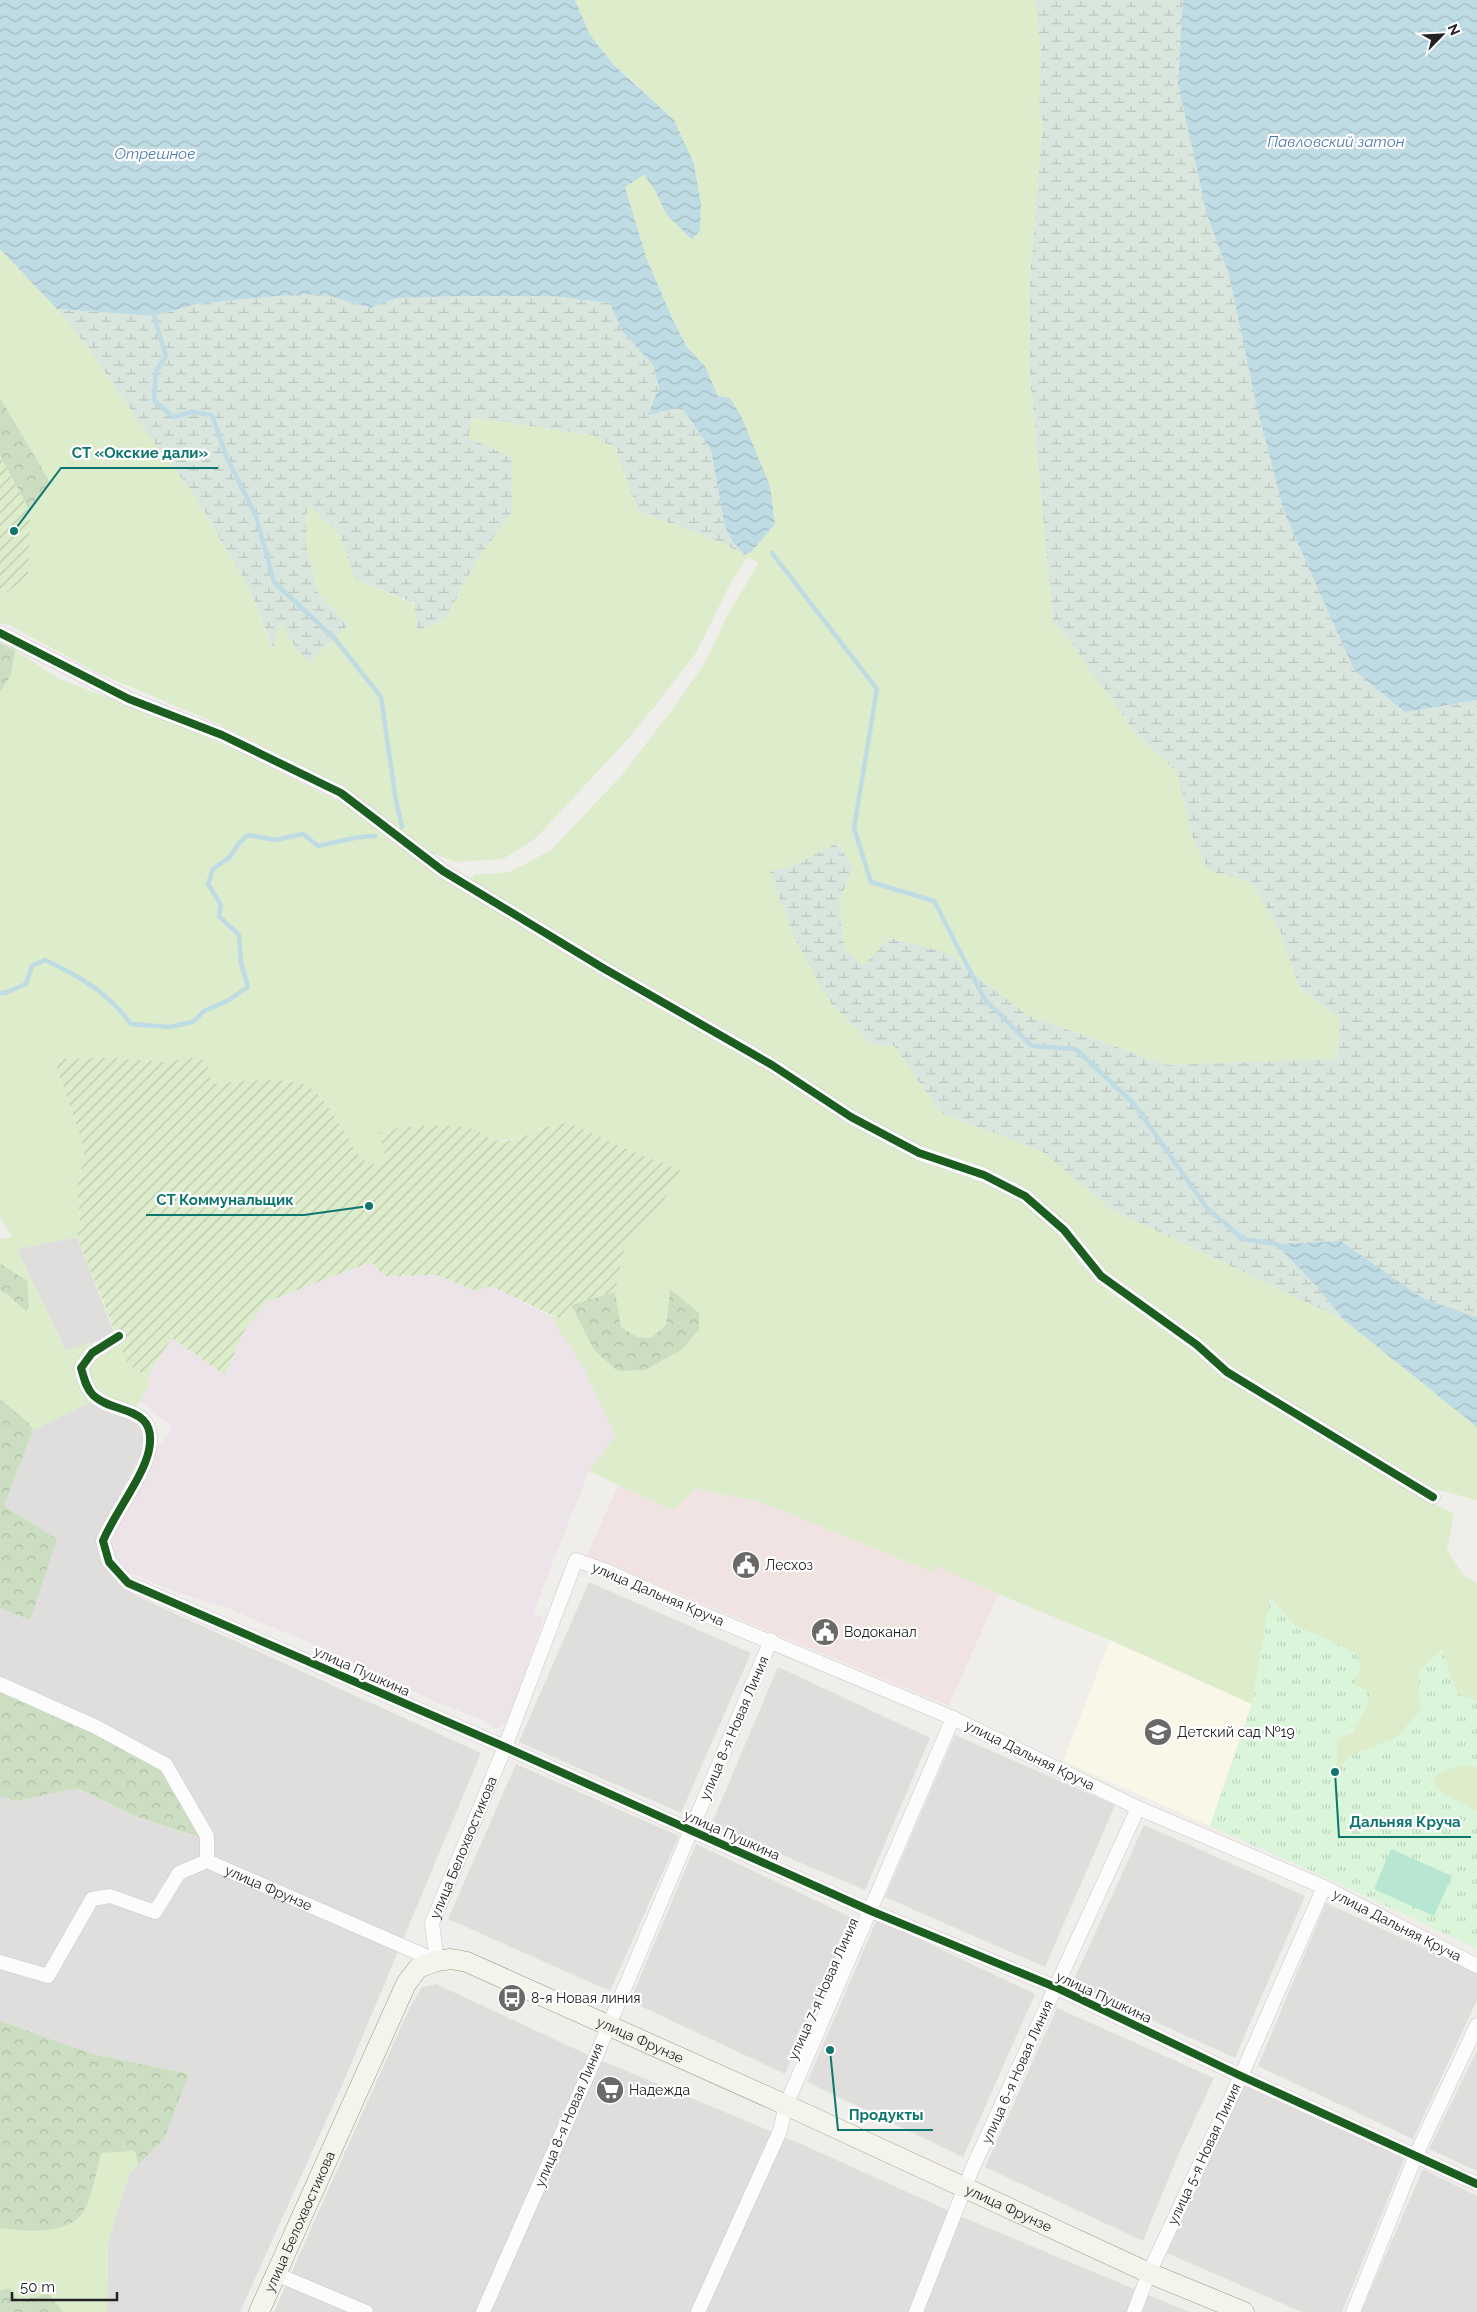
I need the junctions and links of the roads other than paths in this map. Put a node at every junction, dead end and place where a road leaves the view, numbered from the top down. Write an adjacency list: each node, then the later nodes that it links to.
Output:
1 (0, 633): 3 (street)
2 (119, 1336): 8 (street, улица Пушкина)
3 (1433, 1497)
4 (576, 1560): 5 (street, улица Дальняя Круча); 8 (street, улица Белохвостикова)
5 (771, 1640): 7 (street, улица Дальняя Круча); 10 (street, улица 8-я Новая Линия)
6 (0, 1684): 11 (street)
7 (953, 1718): 9 (street, улица Дальняя Круча); 13 (street, улица 7-я Новая Линия)
8 (505, 1746): 10 (street, улица Пушкина); 14 (street, улица Белохвостикова)
9 (1138, 1808): 12 (street, улица Дальняя Круча); 17 (street, улица 6-я Новая Линия)
10 (692, 1830): 13 (street, улица Пушкина); 19 (street, улица 8-я Новая Линия)
11 (207, 1861): 14 (street, улица Фрунзе); 15 (street, улица Фрунзе)
12 (1324, 1887): 16 (street, улица Дальняя Круча); 20 (street, улица 5-я Новая Линия)
13 (871, 1911): 17 (street, улица Пушкина); 21 (street, улица 7-я Новая Линия)
14 (437, 1961): 19 (main road, улица Фрунзе); 26 (main road, улица Белохвостикова)
15 (0, 1962)
16 (1477, 1966)
17 (1055, 1987): 20 (street, улица Пушкина); 24 (street, улица 6-я Новая Линия)
18 (1477, 2025): 22 (street)
19 (607, 2026): 21 (main road, улица Фрунзе); 29 (street, улица 8-я Новая Линия)
20 (1241, 2076): 22 (street, улица Пушкина); 25 (street, улица 5-я Новая Линия)
21 (786, 2105): 24 (main road, улица Фрунзе); 30 (street, улица 7-я Новая Линия)
22 (1416, 2155): 23 (street, улица Пушкина); 34 (street)
23 (1477, 2184)
24 (966, 2188): 25 (main road, улица Фрунзе); 31 (street, улица 6-я Новая Линия)
25 (1149, 2273): 32 (street, улица 5-я Новая Линия); 33 (main road, улица Фрунзе)
26 (276, 2274): 27 (main road, улица Белохвостикова); 28 (street)
27 (259, 2312)
28 (366, 2312)
29 (484, 2312)
30 (698, 2312)
31 (916, 2312)
32 (1134, 2312)
33 (1244, 2312)
34 (1352, 2312)

